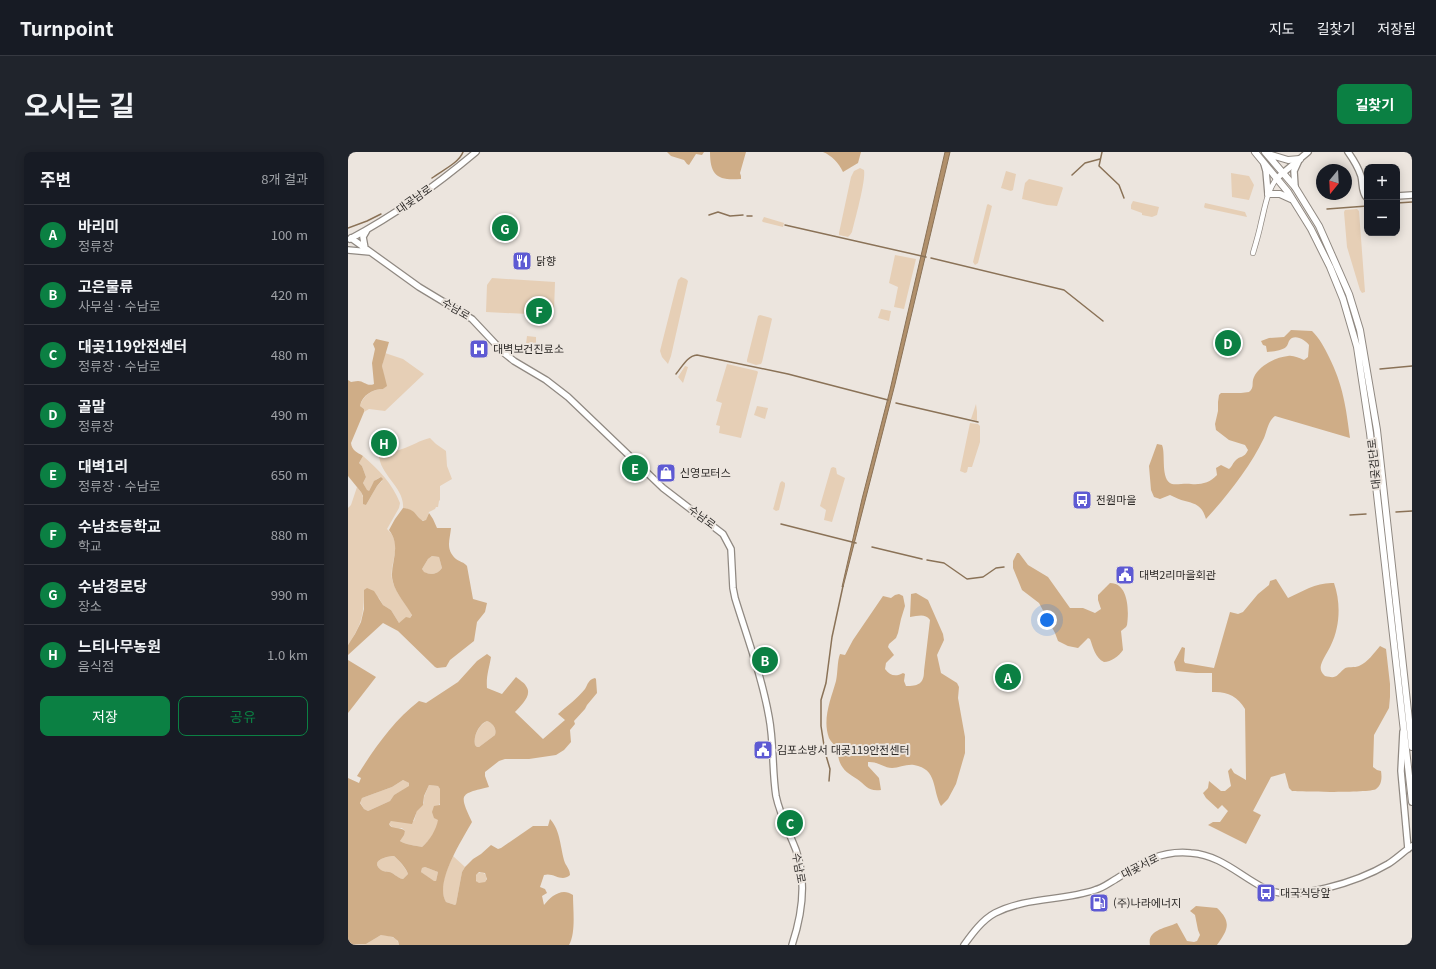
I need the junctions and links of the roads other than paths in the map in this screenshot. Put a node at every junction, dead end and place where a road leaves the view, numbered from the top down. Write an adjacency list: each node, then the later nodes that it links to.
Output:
1 (476, 152): 16 (street, 대곶남로)
2 (1255, 152): 7 (main road, 대곶검단로)
3 (1266, 152): 6 (main road); 8 (main road, 대곶검단로)
4 (1308, 152): 6 (street)
5 (1348, 152): 12 (street)
6 (1300, 159): 8 (street); 10 (street)
7 (1262, 160): 9 (main road, 대곶검단로); 11 (street)
8 (1283, 172): 9 (street); 10 (main road, 대곶검단로)
9 (1277, 178): 11 (street); 15 (main road, 대곶검단로)
10 (1295, 186): 21 (main road, 대곶검단로)
11 (1268, 194): 15 (main road); 20 (street)
12 (1364, 195)
13 (1412, 195): 14 (street)
14 (1400, 196)
15 (1294, 200): 23 (main road, 대곶검단로)
16 (367, 230): 17 (street, 대곶남로); 19 (street)
17 (349, 239): 19 (street, 수남로)
18 (348, 250): 19 (street)
19 (368, 250): 27 (street, 수남로)
20 (1253, 254)
21 (1407, 706): 22 (main road); 24 (main road, 대곶검단로)
22 (1412, 720)
23 (1404, 726): 25 (main road, 대곶검단로); 26 (street)
24 (1412, 746)
25 (1412, 802)
26 (1410, 848): 28 (street, 대곶서로)
27 (792, 945)
28 (964, 945)

